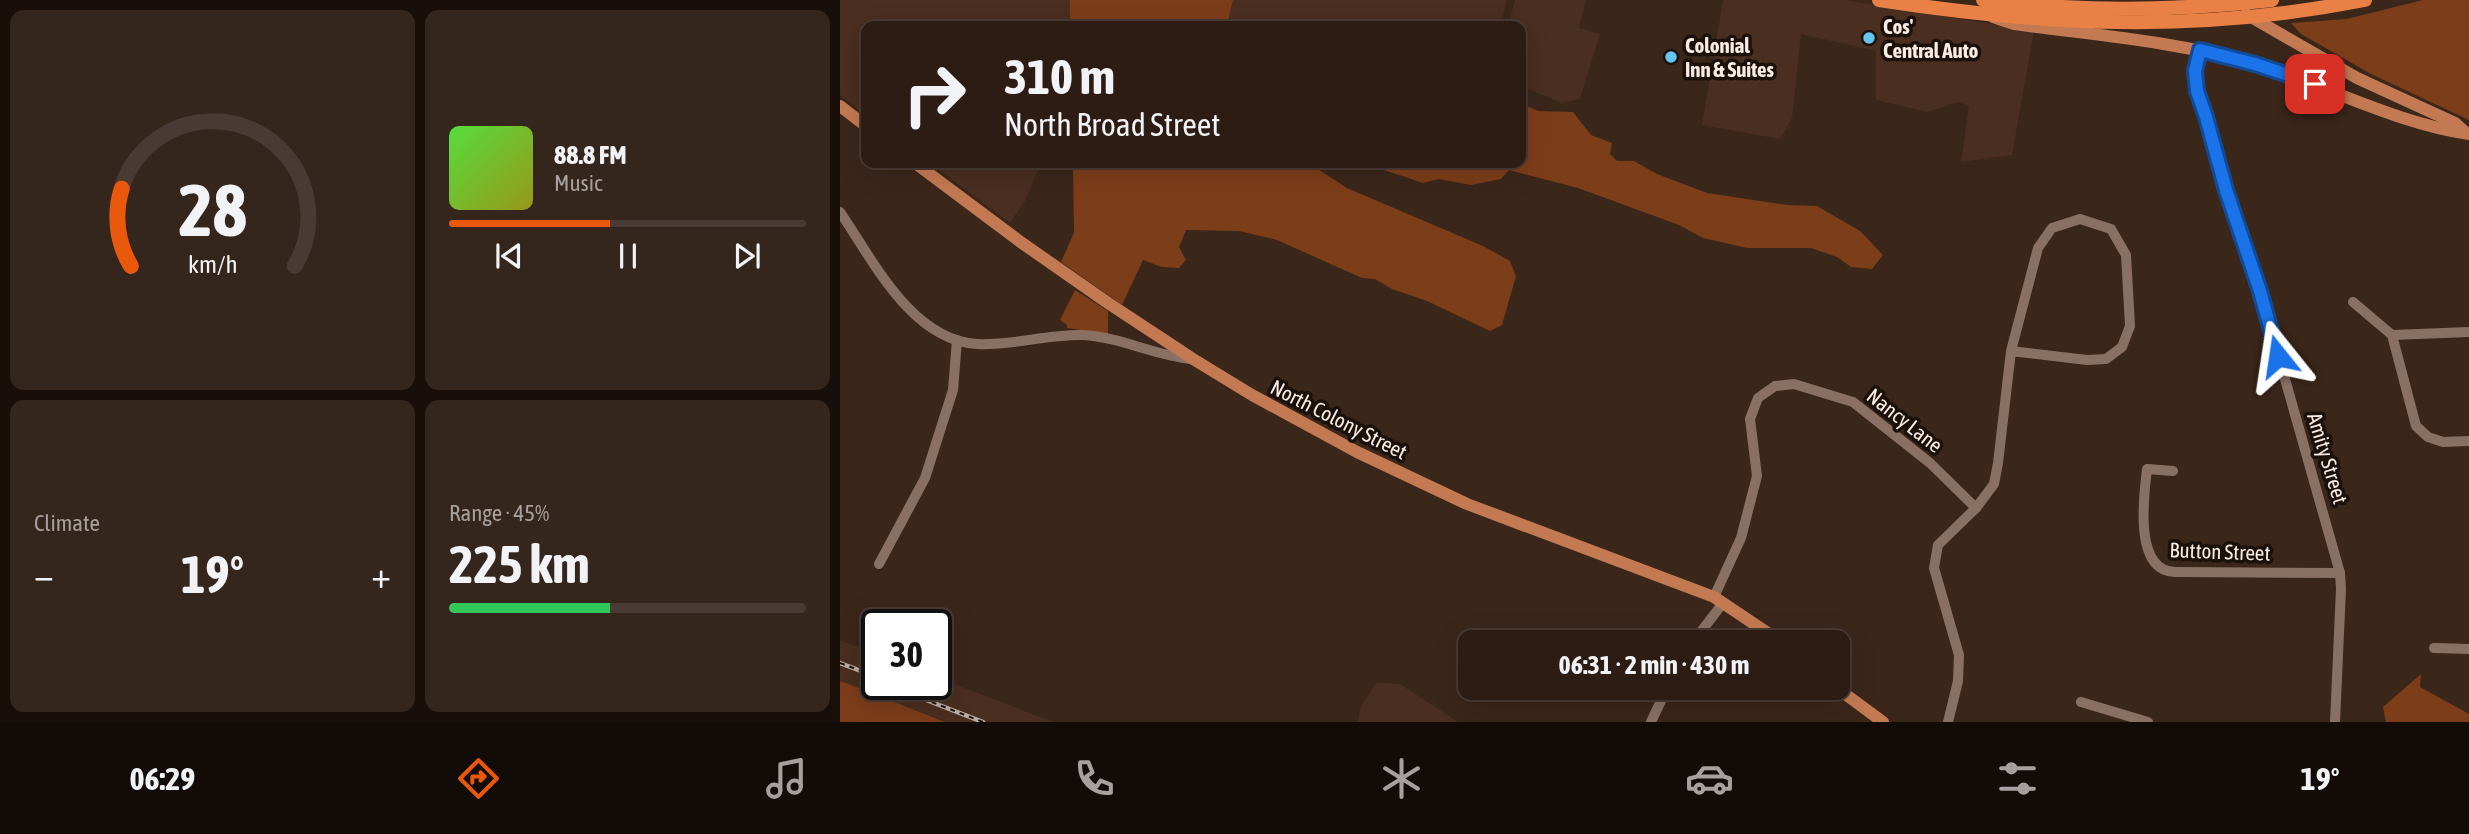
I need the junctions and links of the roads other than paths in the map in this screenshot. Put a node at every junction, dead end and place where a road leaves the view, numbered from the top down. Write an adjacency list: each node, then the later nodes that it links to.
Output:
1 (1879, 0): 6 (highway)
2 (1983, 0): 4 (highway)
3 (2222, 0): 8 (main road)
4 (2272, 0)
5 (2365, 0): 6 (highway)
6 (1989, 16): 7 (main road)
7 (2200, 50): 9 (main road); 25 (street, Amity Street)
8 (2376, 88): 9 (main road); 12 (main road)
9 (2369, 105): 12 (main road)
10 (840, 106): 11 (main road)
11 (861, 122)
12 (2468, 134)
13 (922, 168): 20 (main road, North Colony Street)
14 (840, 212): 18 (street)
15 (2353, 302): 17 (street)
16 (2469, 332): 17 (street)
17 (2392, 335): 21 (street)
18 (957, 340): 20 (street); 24 (street)
19 (2011, 351): 19 (street); 23 (street)
20 (1193, 359): 26 (main road, North Colony Street)
21 (2469, 441)
22 (2173, 471): 25 (street, Button Street)
23 (1976, 508): 26 (street, Nancy Lane); 36 (street)
24 (879, 564)
25 (2340, 573): 38 (street, Amity Street)
26 (1718, 600): 27 (street, Nancy Lane); 28 (main road, North Colony Street)
27 (1700, 630)
28 (1763, 630)
29 (2434, 648): 30 (street)
30 (2469, 649)
31 (1850, 698): 35 (main road)
32 (1661, 700): 34 (street)
33 (2081, 702): 37 (street)
34 (1651, 722)
35 (1883, 722)
36 (1948, 722)
37 (2148, 722)
38 (2335, 722)

